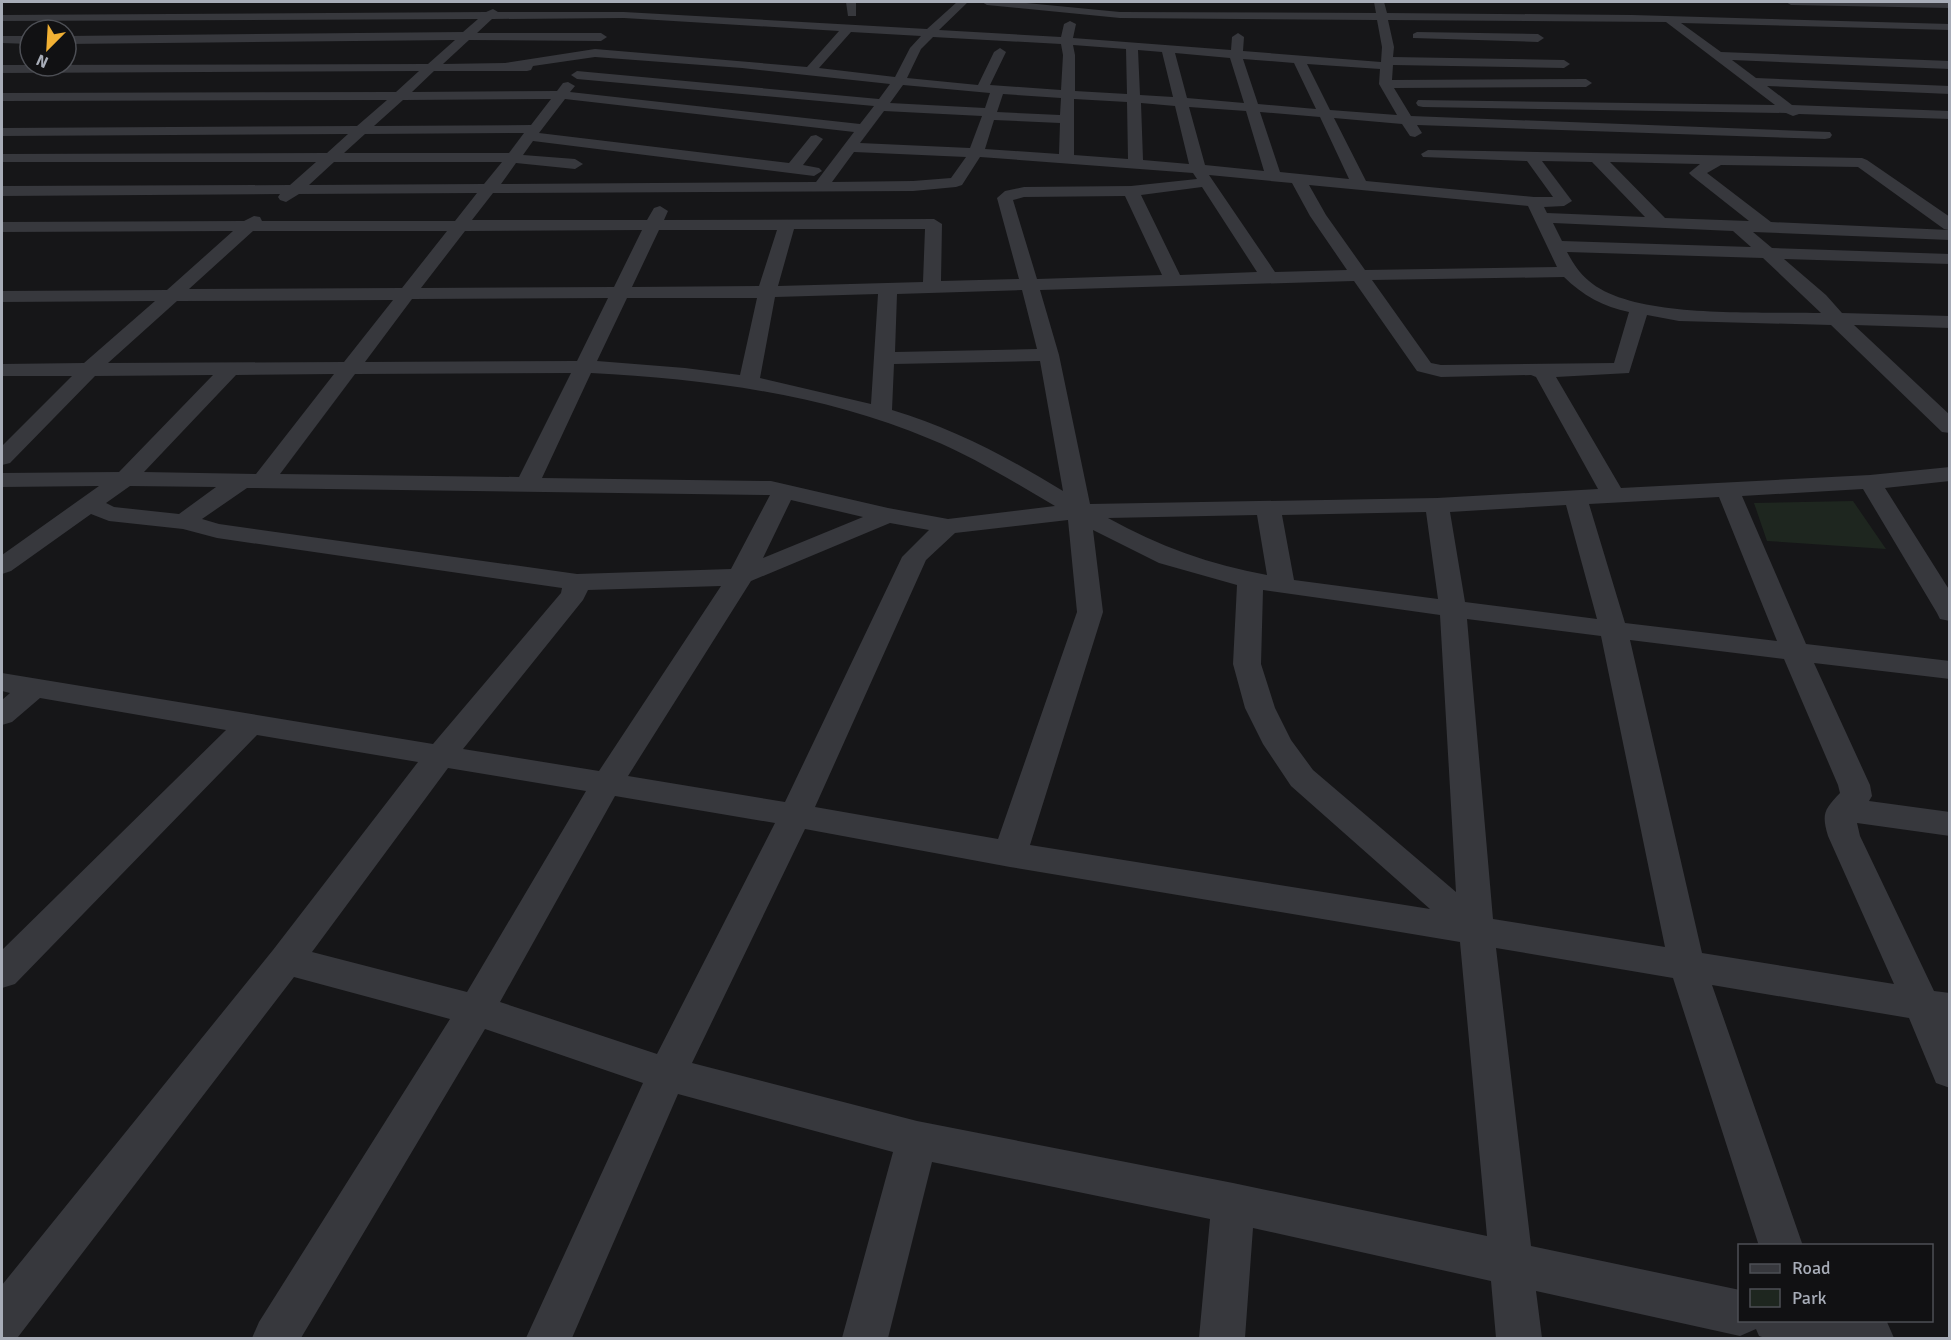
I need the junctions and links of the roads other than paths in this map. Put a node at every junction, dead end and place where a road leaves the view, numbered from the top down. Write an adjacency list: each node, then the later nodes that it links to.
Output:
1 (203, 2): 33 (street)
2 (347, 2): 34 (street)
3 (389, 2): 35 (street)
4 (504, 2): 29 (street)
5 (634, 2): 27 (street)
6 (669, 2): 36 (street)
7 (963, 2): 26 (street)
8 (987, 2): 14 (street)
9 (1130, 2): 28 (street)
10 (1196, 2): 30 (street)
11 (1379, 2): 32 (street)
12 (1791, 2): 13 (street)
13 (1821, 2): 16 (street)
14 (1010, 4): 15 (street); 48 (street)
15 (1026, 4): 21 (street)
16 (1946, 5)
17 (1604, 6): 41 (street)
18 (69, 7): 40 (street)
19 (1257, 9): 20 (street); 20 (street); 31 (street)
20 (1317, 9): 32 (street)
21 (1076, 12): 28 (street); 49 (street); 66 (street)
22 (1773, 12): 43 (street)
23 (734, 14): 24 (street); 36 (street); 44 (street)
24 (816, 14)
25 (926, 14): 26 (street)
26 (948, 14): 52 (street)
27 (624, 15): 29 (street); 36 (street); 56 (street)
28 (1123, 15): 30 (street); 49 (street)
29 (487, 16): 35 (street); 55 (street)
30 (1194, 16): 31 (street)
31 (1242, 16): 74 (street)
32 (1384, 16): 37 (street); 54 (street)
33 (175, 17): 34 (street); 40 (street); 65 (street)
34 (324, 17): 35 (street); 60 (street)
35 (369, 17)
36 (656, 17)
37 (1515, 17): 41 (street); 61 (street)
38 (2, 18): 39 (street)
39 (18, 18)
40 (48, 18)
41 (1632, 18): 42 (street)
42 (1670, 19): 43 (street); 57 (street)
43 (1789, 22): 45 (street); 77 (street)
44 (785, 24): 46 (street); 53 (street)
45 (1904, 26): 47 (street); 59 (street)
46 (849, 27): 52 (street); 90 (street)
47 (1950, 27)
48 (996, 28): 52 (street); 66 (street)
49 (1110, 28): 50 (street); 67 (street)
50 (1133, 28)
51 (18, 32): 62 (street)
52 (930, 32): 91 (street)
53 (772, 35)
54 (1391, 35): 61 (street); 81 (street)
55 (464, 36): 56 (street); 60 (street); 84 (street)
56 (606, 37): 73 (street)
57 (1693, 37): 58 (street); 75 (street)
58 (1715, 37)
59 (1922, 37)
60 (292, 38): 65 (street); 78 (street)
61 (1538, 38): 82 (street)
62 (2, 40): 63 (street)
63 (18, 40)
64 (78, 40): 65 (street)
65 (132, 40): 87 (street)
66 (1066, 41): 67 (street); 98 (street)
67 (1099, 44): 68 (street)
68 (1132, 47): 71 (street); 105 (street)
69 (1834, 47): 79 (street)
70 (758, 48): 80 (street)
71 (1168, 50): 74 (street); 106 (street)
72 (1000, 52): 95 (street)
73 (594, 53): 80 (street); 85 (street); 89 (street)
74 (1236, 56): 76 (street); 110 (street)
75 (1718, 56): 77 (street); 92 (street)
76 (1299, 60): 81 (street); 114 (street)
77 (1823, 60): 79 (street)
78 (261, 61): 84 (street); 87 (street); 88 (street); 100 (street)
79 (1877, 62): 83 (street)
80 (742, 64): 90 (street); 94 (street)
81 (1387, 64): 82 (street); 93 (street)
82 (1564, 64): 93 (street)
83 (1950, 64)
84 (424, 66): 85 (street); 88 (street); 102 (street)
85 (509, 66): 89 (street)
86 (2, 68): 87 (street)
87 (82, 68): 104 (street)
88 (352, 68): 101 (street)
89 (580, 71): 94 (street); 99 (street)
90 (810, 71): 91 (street)
91 (900, 80): 95 (street); 109 (street)
92 (1753, 82): 97 (street); 112 (street)
93 (1385, 84): 107 (street)
94 (716, 87): 109 (street); 117 (street)
95 (982, 89): 96 (street)
96 (998, 89): 98 (street); 115 (street)
97 (1950, 90)
98 (1068, 94): 105 (street); 119 (street)
99 (561, 95): 102 (street); 117 (street); 130 (street)
100 (208, 96): 101 (street); 104 (street); 128 (street)
101 (318, 96): 102 (street); 124 (street)
102 (399, 96): 125 (street)
103 (2, 97): 104 (street)
104 (28, 97): 113 (street)
105 (1134, 99): 106 (street); 151 (street)
106 (1182, 102): 110 (street); 156 (street)
107 (1397, 103): 108 (street); 120 (street)
108 (1467, 104): 111 (street); 121 (street)
109 (882, 105): 115 (street); 123 (street)
110 (1250, 107): 114 (street); 157 (street)
111 (1626, 107): 112 (street); 126 (street)
112 (1788, 109): 116 (street); 132 (street)
113 (2, 111)
114 (1326, 113): 120 (street); 160 (street)
115 (989, 114): 119 (street); 135 (street)
116 (1917, 114): 118 (street); 127 (street)
117 (684, 115): 123 (street)
118 (1950, 115)
119 (1068, 119): 147 (street)
120 (1408, 120): 121 (street); 152 (street)
121 (1482, 125): 126 (street); 136 (street)
122 (480, 129): 125 (street); 130 (street); 138 (street)
123 (864, 129): 134 (street)
124 (275, 130): 125 (street); 128 (street)
125 (359, 130): 141 (street)
126 (1648, 130): 132 (street); 144 (street)
127 (1941, 130)
128 (157, 131): 129 (street); 140 (street)
129 (2, 132)
130 (532, 132): 139 (street); 146 (street)
131 (816, 139): 153 (street)
132 (1834, 142): 149 (street)
133 (733, 145): 146 (street)
134 (850, 147): 135 (street); 154 (street)
135 (976, 153): 147 (street); 159 (street)
136 (1504, 156): 137 (street); 152 (street)
137 (1531, 156): 142 (street); 169 (street)
138 (450, 157): 139 (street); 141 (street)
139 (512, 157): 150 (street); 163 (street)
140 (117, 158): 141 (street); 145 (street); 166 (street)
141 (327, 158): 164 (street)
142 (1597, 158): 143 (street); 171 (street)
143 (1641, 158): 144 (street); 155 (street)
144 (1676, 158): 148 (street)
145 (2, 159)
146 (721, 159): 153 (street)
147 (1066, 159): 151 (street)
148 (1719, 159): 149 (street); 155 (street)
149 (1862, 163): 175 (street)
150 (575, 164)
151 (1136, 164): 156 (street)
152 (1434, 164): 168 (street)
153 (793, 168): 154 (street)
154 (831, 173): 162 (street)
155 (1697, 173): 178 (street)
156 (1202, 176): 157 (street); 167 (street); 186 (street)
157 (1273, 176): 158 (street)
158 (1298, 179): 160 (street); 185 (street)
159 (938, 184): 162 (street); 173 (street)
160 (1360, 185): 168 (street)
161 (672, 186): 162 (street); 163 (street); 172 (street)
162 (821, 186)
163 (489, 188): 164 (street); 174 (street)
164 (294, 190): 166 (street); 176 (street)
165 (2, 191): 166 (street)
166 (70, 191): 179 (street)
167 (1131, 191): 187 (street); 188 (street)
168 (1452, 195): 169 (street)
169 (1537, 210): 171 (street); 181 (street)
170 (786, 223): 172 (street); 173 (street); 191 (street)
171 (1660, 223): 177 (street)
172 (653, 224): 174 (street); 193 (street)
173 (934, 224): 189 (street)
174 (460, 225): 176 (street); 192 (street)
175 (1950, 225)
176 (248, 226): 179 (street); 194 (street)
177 (1737, 226): 178 (street); 182 (street)
178 (1767, 228): 180 (street)
179 (6, 230)
180 (1950, 235)
181 (1555, 246): 182 (street); 184 (street)
182 (1768, 253): 183 (street); 199 (street)
183 (1950, 259)
184 (1569, 272): 185 (street); 197 (street)
185 (1359, 275): 186 (street); 208 (street)
186 (1270, 278): 187 (street)
187 (1174, 281): 188 (street)
188 (1031, 285): 189 (street); 201 (street)
189 (932, 287): 190 (street)
190 (888, 288): 191 (street); 202 (street)
191 (767, 291): 193 (street); 209 (street)
192 (407, 292): 193 (street); 194 (street); 204 (street)
193 (620, 292): 203 (street)
194 (174, 294): 196 (street); 207 (street)
195 (2, 296): 196 (street)
196 (25, 296): 198 (street)
197 (1639, 310): 199 (street); 208 (street)
198 (2, 313)
199 (1836, 319): 200 (street); 211 (street)
200 (1950, 322)
201 (1048, 355): 202 (street); 226 (street)
202 (886, 358): 210 (street)
203 (584, 367): 204 (street); 209 (street); 218 (street)
204 (349, 368): 205 (street); 216 (street)
205 (230, 369): 207 (street); 214 (street)
206 (2, 370): 207 (street)
207 (89, 370): 212 (street)
208 (1538, 371): 221 (street)
209 (748, 384): 210 (street)
210 (880, 415): 226 (street)
211 (1950, 428)
212 (2, 458)
213 (1950, 474): 217 (street)
214 (125, 479): 215 (street); 216 (street); 223 (street)
215 (2, 480)
216 (253, 480): 218 (street); 228 (street)
217 (1870, 482): 220 (street); 236 (street)
218 (527, 484): 219 (street)
219 (784, 490): 227 (street); 231 (street)
220 (1728, 490): 221 (street); 238 (street)
221 (1613, 495): 222 (street)
222 (1575, 496): 224 (street); 237 (street)
223 (88, 504): 228 (street); 230 (street)
224 (1437, 505): 225 (street); 235 (street)
225 (1268, 507): 226 (street); 234 (street)
226 (1079, 511): 229 (street); 232 (street); 249 (street)
227 (888, 515): 229 (street); 231 (street)
228 (185, 522): 233 (street)
229 (948, 526): 247 (street)
230 (2, 566)
231 (741, 576): 233 (street); 245 (street)
232 (1250, 579): 234 (street); 250 (street)
233 (577, 582): 244 (street)
234 (1282, 584): 235 (street)
235 (1453, 609): 237 (street); 250 (street)
236 (1950, 612)
237 (1614, 631): 238 (street); 252 (street)
238 (1796, 653): 239 (street); 246 (street)
239 (1950, 670)
240 (2, 681): 241 (street)
241 (35, 687): 242 (street); 243 (street)
242 (2, 715)
243 (251, 723): 244 (street); 253 (street)
244 (441, 755): 245 (street); 251 (street)
245 (607, 783): 247 (street); 255 (street)
246 (1841, 809): 248 (street); 254 (street)
247 (795, 815): 249 (street); 257 (street)
248 (1950, 824)
249 (1010, 854): 250 (street)
250 (1476, 929): 252 (street); 261 (street)
251 (286, 960): 255 (street); 263 (street)
252 (1687, 965): 254 (street); 260 (street)
253 (2, 974)
254 (1936, 1006): 256 (street)
255 (476, 1010): 257 (street); 265 (street)
256 (1950, 1071)
257 (667, 1074): 258 (street); 266 (street)
258 (917, 1140): 259 (street); 267 (street)
259 (1233, 1203): 261 (street); 268 (street)
260 (1781, 1244)
261 (1511, 1262): 262 (street); 269 (street)
262 (1738, 1313)
263 (2, 1321)
264 (1800, 1327): 270 (street)
265 (275, 1338)
266 (549, 1338)
267 (865, 1338)
268 (1222, 1338)
269 (1519, 1338)
270 (1871, 1338)

